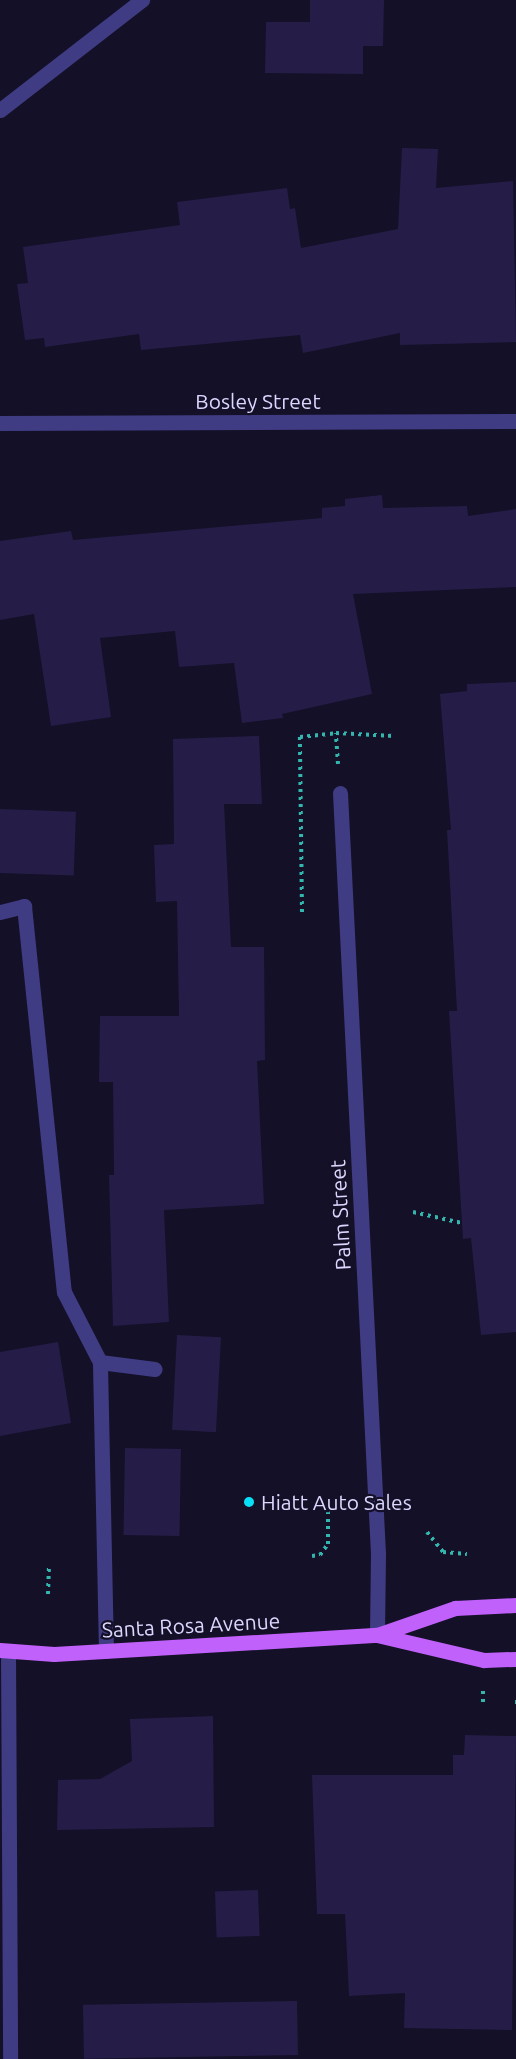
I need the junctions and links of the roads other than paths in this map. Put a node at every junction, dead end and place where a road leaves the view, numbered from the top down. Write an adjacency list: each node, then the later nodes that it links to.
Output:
1 (142, 0): 2 (street)
2 (0, 110)
3 (516, 421): 4 (street, Bosley Street)
4 (0, 423)
5 (340, 793): 10 (street, Palm Street)
6 (0, 912): 7 (street)
7 (100, 1362): 8 (street); 11 (street)
8 (155, 1369)
9 (516, 1605): 10 (main road, Santa Rosa Avenue)
10 (377, 1635): 11 (main road, Santa Rosa Avenue); 13 (main road, Santa Rosa Avenue)
11 (106, 1651): 12 (main road, Santa Rosa Avenue)
12 (3, 1652): 14 (street)
13 (516, 1659)
14 (10, 2059)

